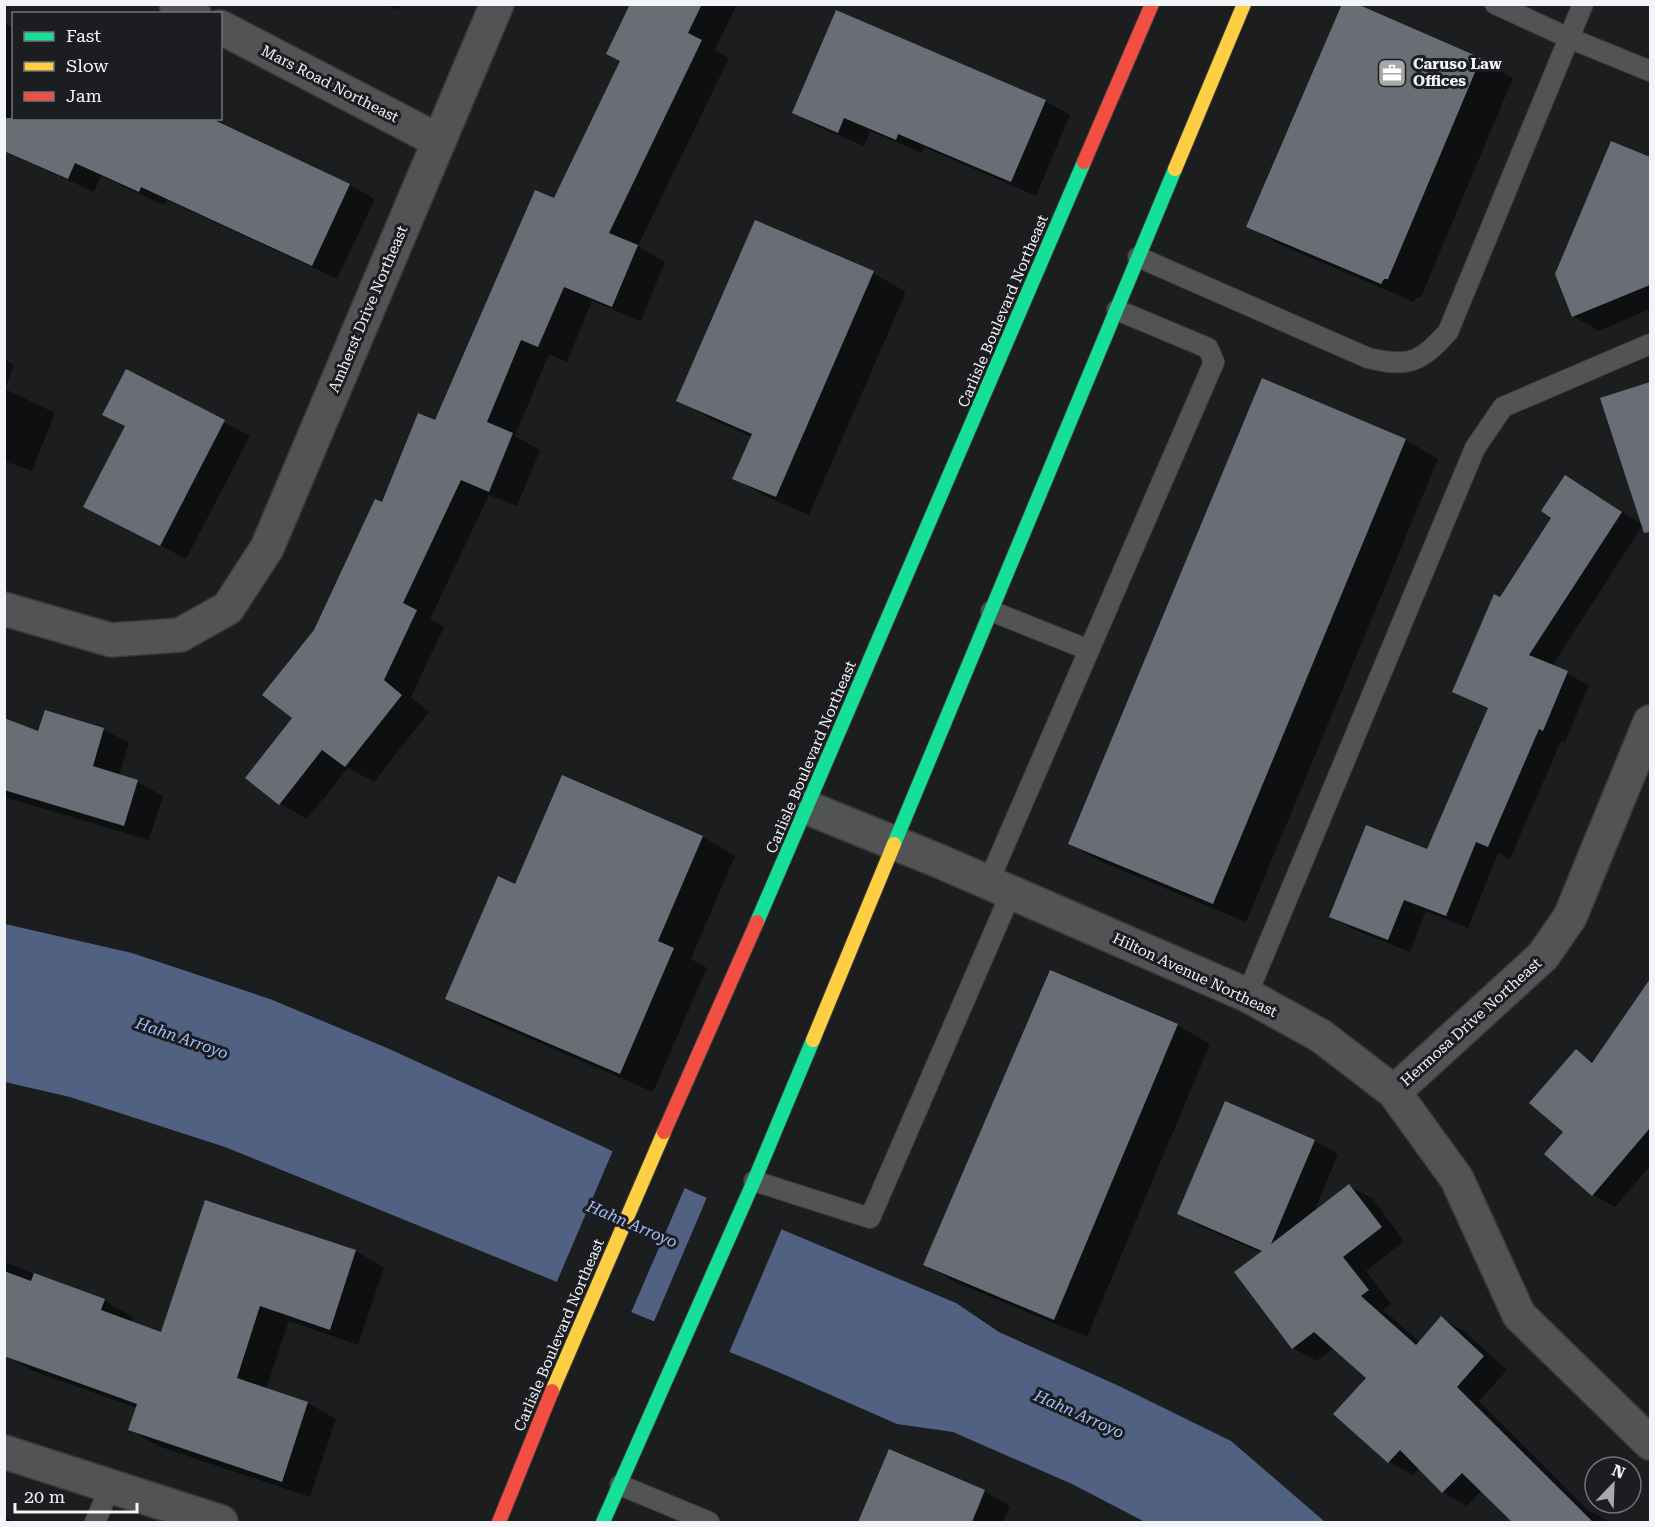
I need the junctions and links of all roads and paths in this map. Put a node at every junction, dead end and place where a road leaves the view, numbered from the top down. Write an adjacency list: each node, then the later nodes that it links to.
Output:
1 (176, 4): 7 (street)
2 (497, 4): 11 (street, Amherst Drive Northeast)
3 (1152, 4): 19 (main road, Carlisle Boulevard Northeast)
4 (1244, 4): 12 (main road)
5 (1495, 4): 9 (lane)
6 (1583, 4): 9 (lane)
7 (190, 12)
8 (222, 28): 11 (street, Mars Road Northeast)
9 (1569, 38): 10 (lane); 12 (lane)
10 (1650, 71)
11 (439, 141): 15 (street, Amherst Drive Northeast)
12 (1138, 257): 13 (main road)
13 (1117, 310): 16 (main road); 17 (lane)
14 (1650, 344): 22 (lane)
15 (4, 609)
16 (991, 611): 17 (lane); 20 (main road)
17 (1089, 650): 21 (lane)
18 (1650, 722): 23 (street, Hermosa Drive Northeast)
19 (808, 808): 20 (street, Hilton Avenue Northeast); 31 (main road, Carlisle Boulevard Northeast)
20 (894, 842): 21 (street, Hilton Avenue Northeast); 24 (main road)
21 (999, 888): 22 (street, Hilton Avenue Northeast); 24 (lane)
22 (1247, 995): 23 (street, Hilton Avenue Northeast)
23 (1394, 1092): 25 (street, Hilton Avenue Northeast)
24 (754, 1181): 28 (main road)
25 (1650, 1443)
26 (4, 1452): 27 (street)
27 (111, 1485): 29 (lane); 30 (street)
28 (620, 1485): 32 (main road); 33 (lane)
29 (95, 1522)
30 (221, 1522)
31 (499, 1522)
32 (603, 1522)
33 (709, 1522)

